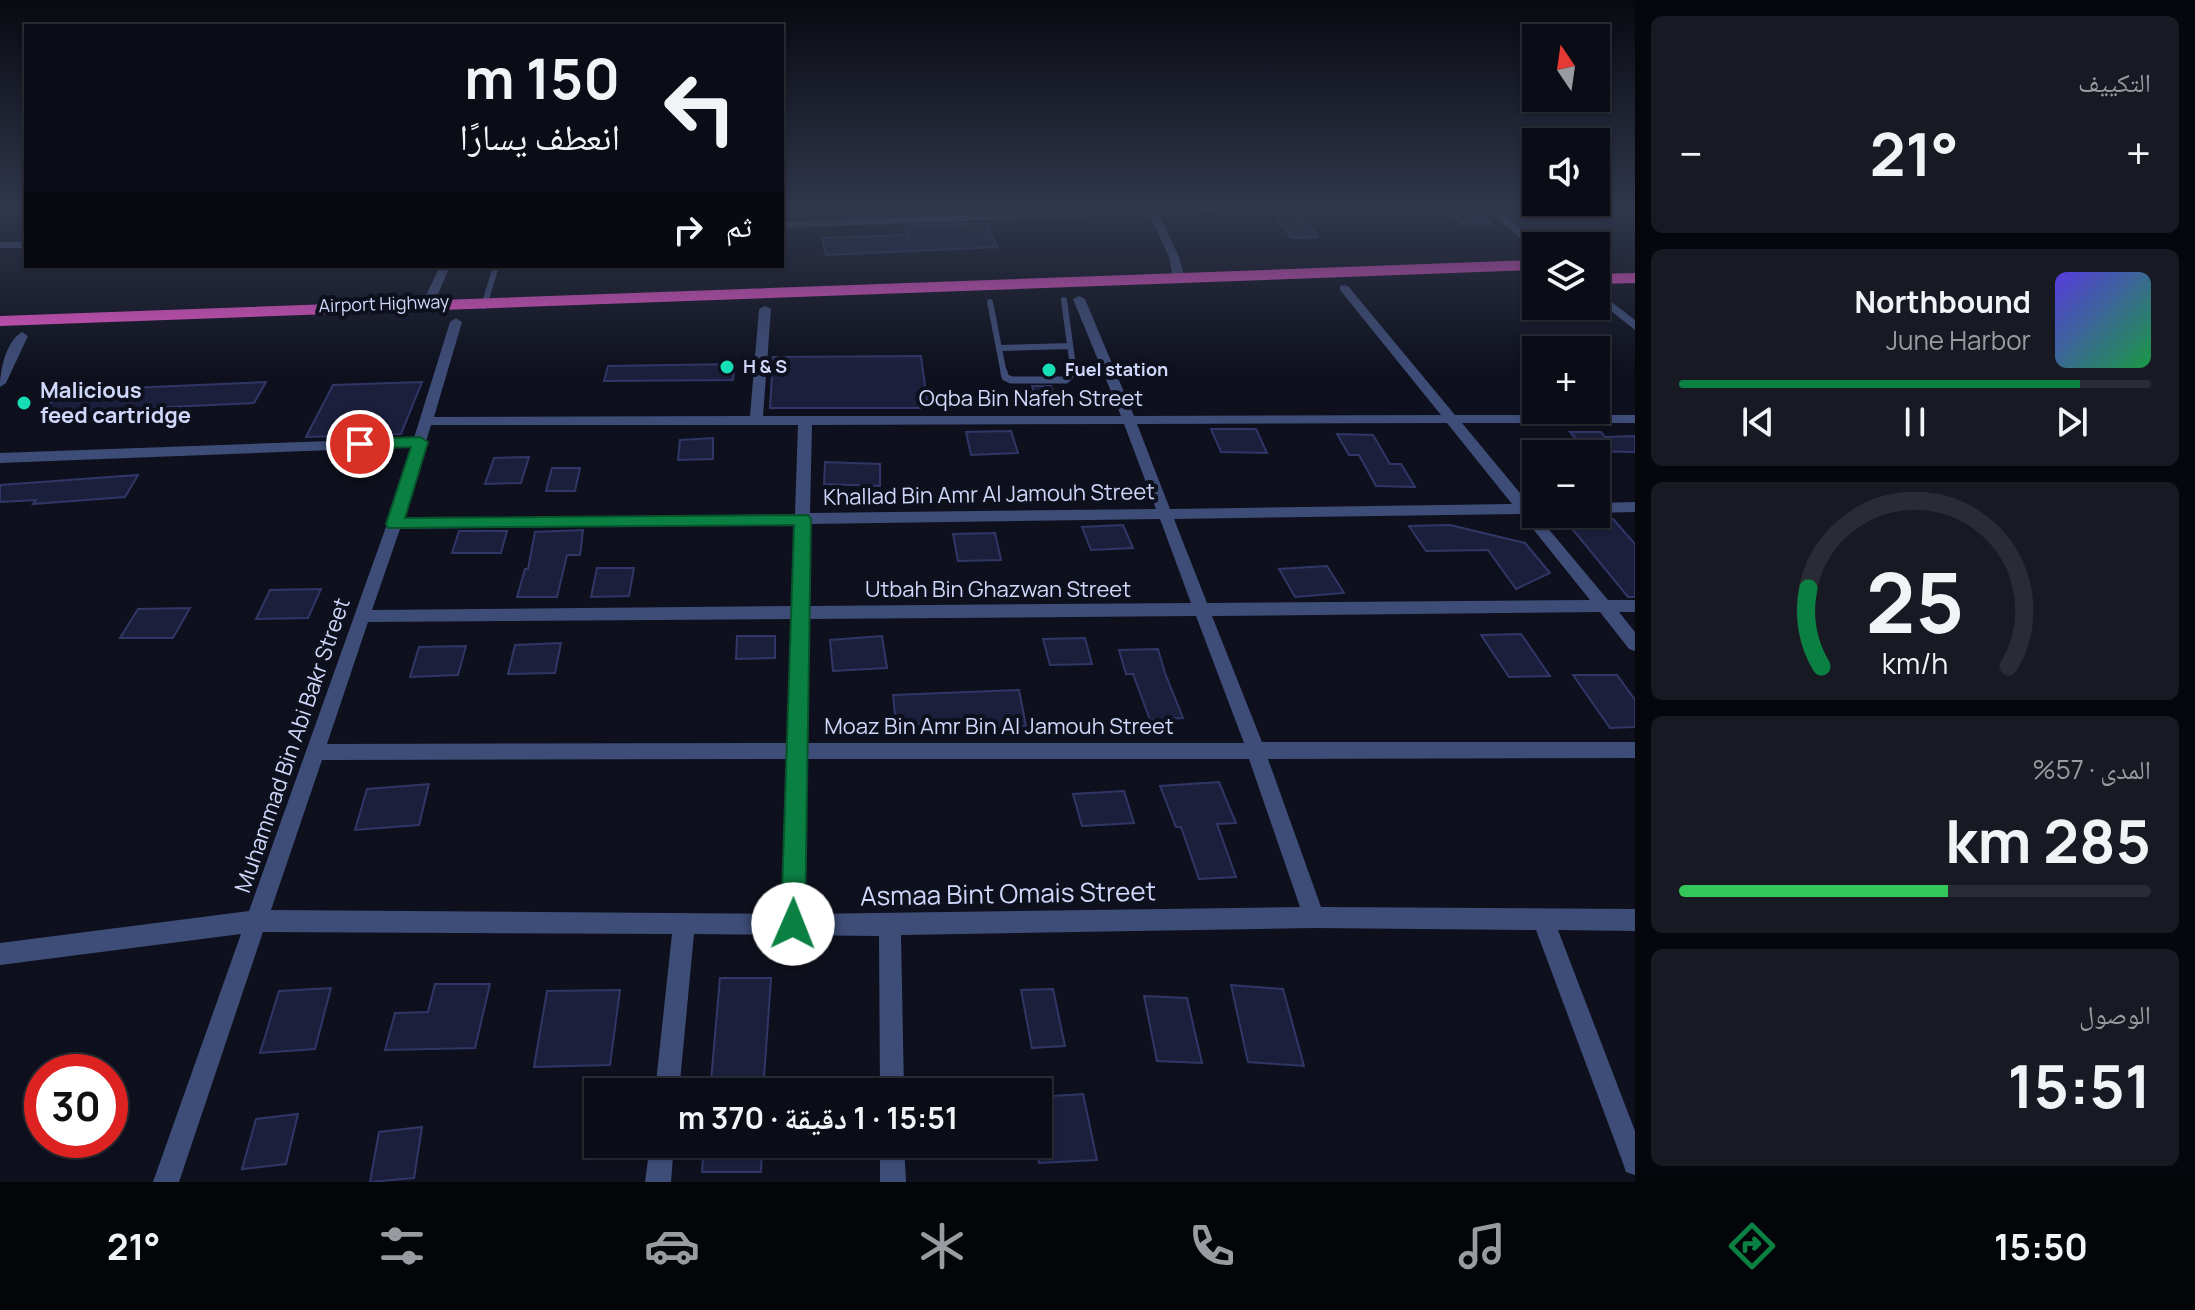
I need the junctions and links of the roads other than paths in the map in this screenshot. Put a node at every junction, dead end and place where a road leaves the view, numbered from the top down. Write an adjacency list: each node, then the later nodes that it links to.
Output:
1 (1175, 262): 6 (street)
2 (1522, 266): 6 (highway, Airport Highway)
3 (444, 268): 14 (street)
4 (495, 268): 13 (lane)
5 (1635, 278): 7 (highway)
6 (1179, 279): 13 (highway, Airport Highway)
7 (1610, 279)
8 (1522, 282): 9 (highway, Airport Highway)
9 (1344, 288): 10 (highway, Airport Highway); 26 (street)
10 (1072, 300): 11 (highway, Airport Highway); 21 (lane); 25 (street)
11 (990, 302): 15 (highway, Airport Highway); 22 (lane)
12 (1610, 305): 18 (street)
13 (484, 306): 14 (highway, Airport Highway)
14 (426, 308): 16 (highway, Airport Highway)
15 (765, 309): 17 (highway, Airport Highway); 28 (street)
16 (0, 321)
17 (456, 322): 20 (highway, Airport Highway); 27 (street, Muhammad Bin Abi Bakr Street)
18 (1635, 326)
19 (0, 336): 20 (highway, Airport Highway)
20 (22, 336): 23 (street)
21 (1070, 346): 22 (lane); 22 (lane)
22 (999, 348)
23 (0, 383)
24 (1635, 419): 26 (street, Oqba Bin Nafeh Street)
25 (1129, 420): 26 (street, Oqba Bin Nafeh Street); 29 (street, Oqba Bin Nafeh Street); 36 (street)
26 (1455, 420): 32 (street)
27 (427, 421): 28 (street, Oqba Bin Nafeh Street); 30 (street, Muhammad Bin Abi Bakr Street)
28 (756, 421): 29 (street, Oqba Bin Nafeh Street)
29 (805, 421): 37 (street)
30 (420, 442): 31 (street); 38 (street, Muhammad Bin Abi Bakr Street)
31 (0, 458)
32 (1522, 500)
33 (1635, 507): 34 (street)
34 (1610, 508)
35 (1522, 509): 36 (street, Khallad Bin Amr Al Jamouh Street)
36 (1165, 514): 37 (street, Khallad Bin Amr Al Jamouh Street); 42 (street)
37 (802, 519): 38 (street, Khallad Bin Amr Al Jamouh Street); 43 (street)
38 (394, 524): 44 (street, Muhammad Bin Abi Bakr Street)
39 (1544, 528): 40 (street)
40 (1604, 606): 41 (street, Utbah Bin Ghazwan Street); 42 (street, Utbah Bin Ghazwan Street); 45 (street)
41 (1635, 606)
42 (1199, 610): 43 (street, Utbah Bin Ghazwan Street); 48 (street)
43 (798, 613): 44 (street, Utbah Bin Ghazwan Street); 46 (street)
44 (362, 616): 49 (street, Muhammad Bin Abi Bakr Street)
45 (1635, 644)
46 (796, 750): 48 (street, Moaz Bin Amr Bin Al Jamouh Street); 49 (street, Moaz Bin Amr Bin Al Jamouh Street); 55 (street)
47 (1635, 750): 48 (street, Moaz Bin Amr Bin Al Jamouh Street)
48 (1256, 751): 50 (street)
49 (315, 752): 53 (street, Muhammad Bin Abi Bakr Street)
50 (1314, 917): 51 (street, Asmaa Bint Omais Street); 56 (street, Asmaa Bint Omais Street)
51 (1543, 919): 52 (street, Asmaa Bint Omais Street); 62 (street)
52 (1635, 920)
53 (257, 921): 54 (street, Asmaa Bint Omais Street); 57 (street, Asmaa Bint Omais Street); 63 (street, Muhammad Bin Abi Bakr Street)
54 (684, 923): 55 (street, Asmaa Bint Omais Street); 58 (street)
55 (793, 924): 56 (street, Asmaa Bint Omais Street)
56 (890, 925): 59 (street)
57 (0, 954)
58 (668, 1078)
59 (892, 1078)
60 (661, 1158): 64 (street)
61 (892, 1158): 65 (street)
62 (1635, 1163)
63 (166, 1182)
64 (658, 1182)
65 (893, 1182)

